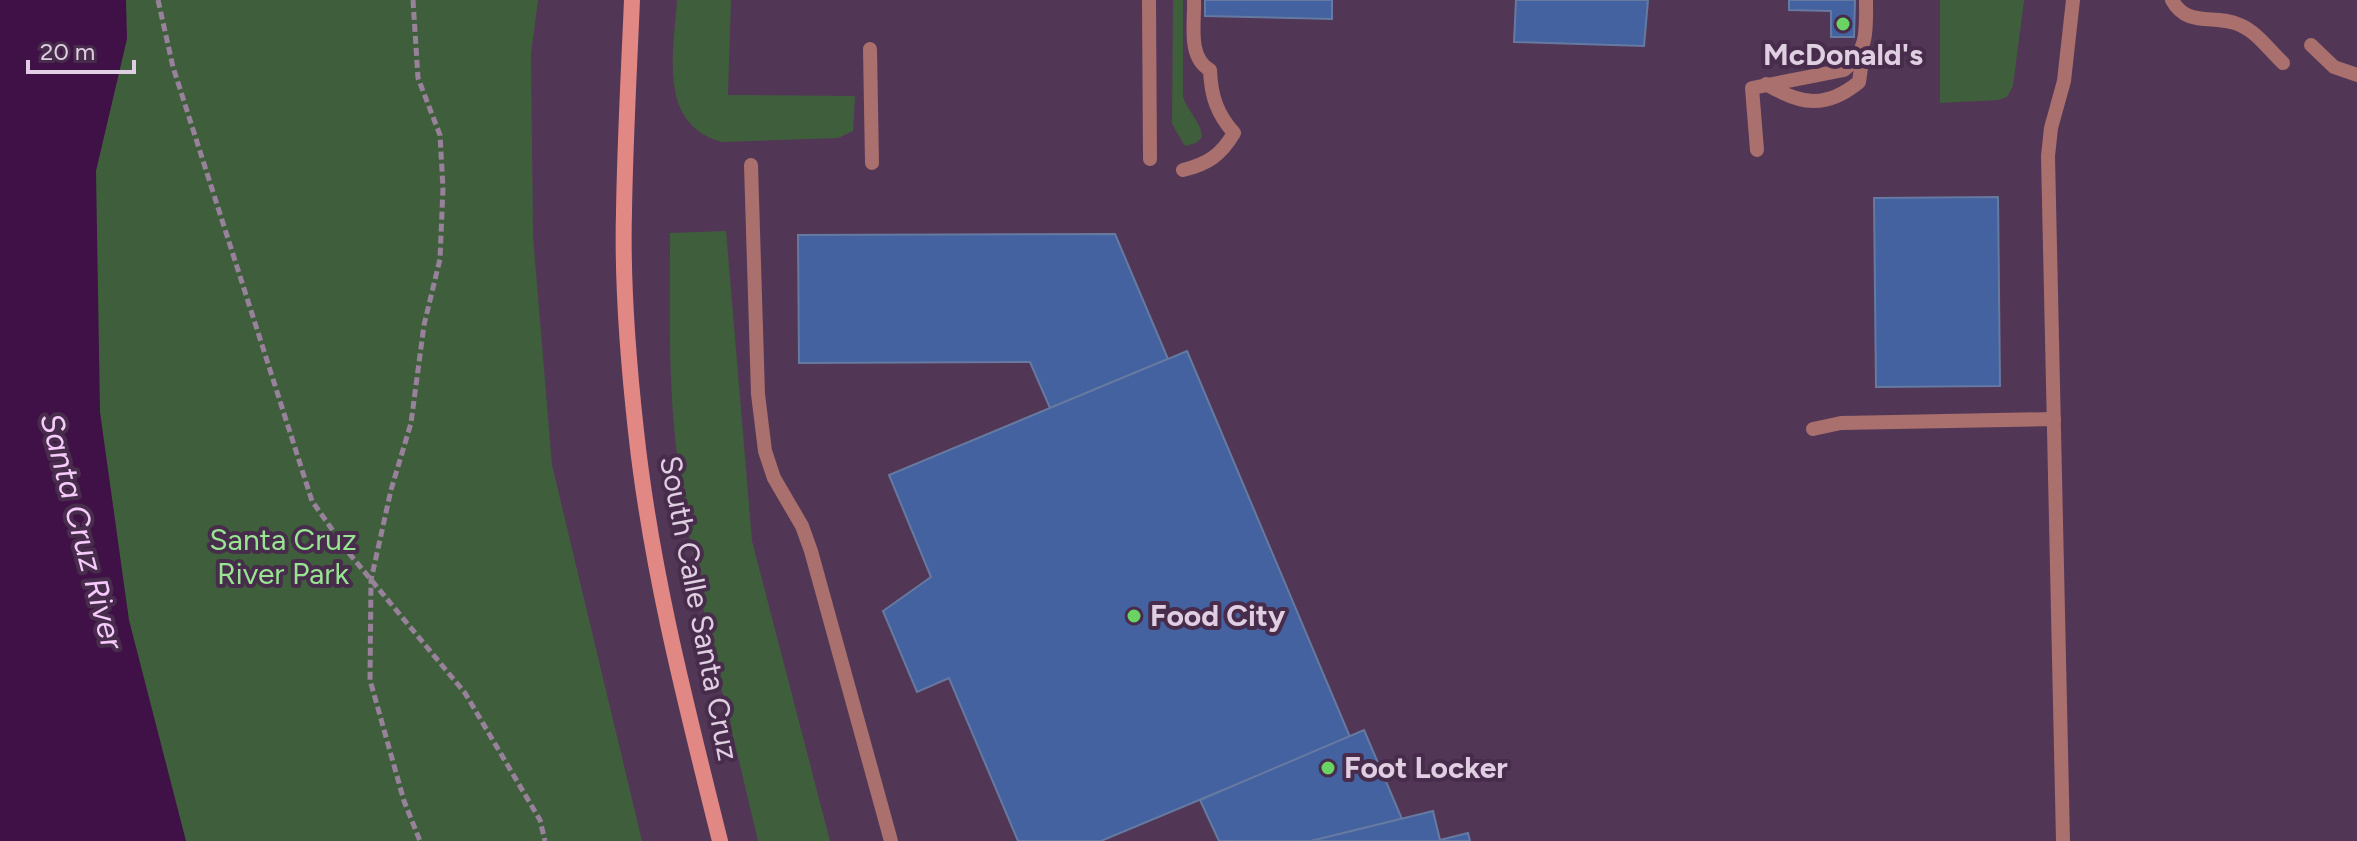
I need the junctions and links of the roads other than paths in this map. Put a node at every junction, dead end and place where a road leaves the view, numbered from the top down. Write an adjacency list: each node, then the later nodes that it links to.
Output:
1 (632, 0): 20 (street, South Calle Santa Cruz)
2 (1149, 0): 14 (lane)
3 (1194, 0): 17 (lane)
4 (1866, 0): 8 (lane)
5 (2073, 0): 18 (lane)
6 (2172, 0): 10 (lane)
7 (2311, 45): 11 (lane)
8 (1864, 47): 12 (lane); 12 (lane)
9 (870, 49): 15 (lane)
10 (2283, 63)
11 (2357, 75)
12 (1759, 86): 13 (lane)
13 (1757, 150)
14 (1150, 159)
15 (872, 163)
16 (751, 165): 21 (lane)
17 (1183, 170)
18 (2054, 419): 19 (lane); 22 (lane)
19 (1813, 429)
20 (720, 841)
21 (891, 841)
22 (2063, 841)

